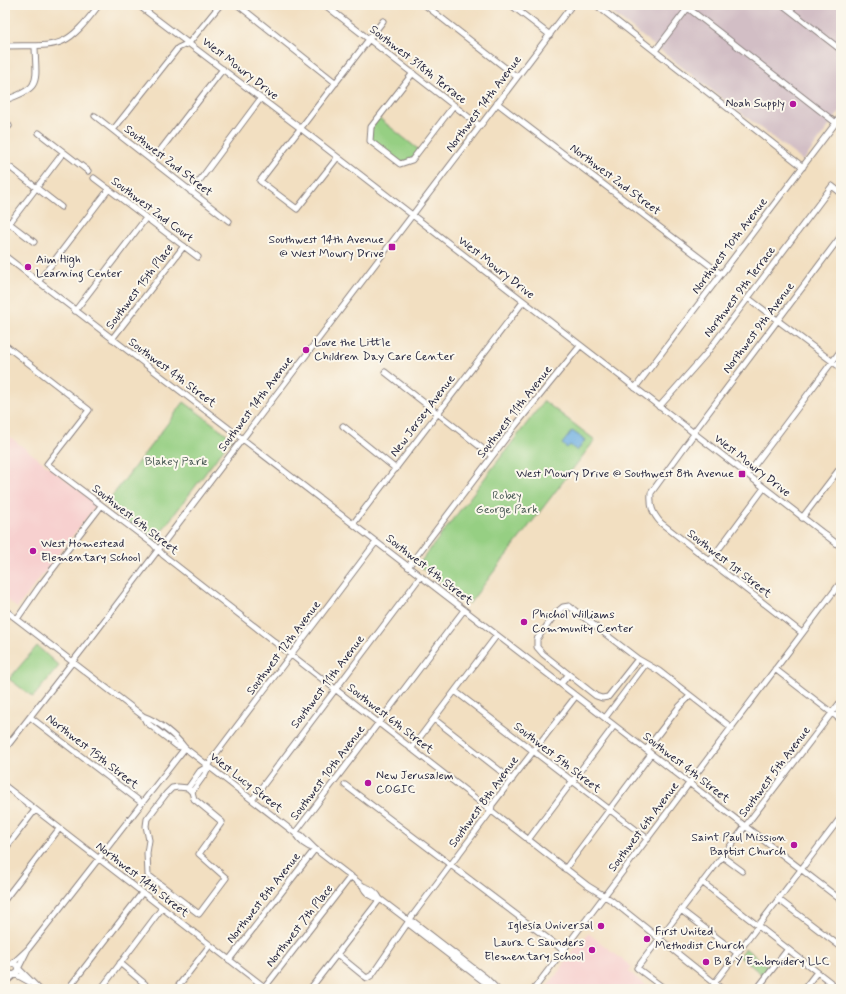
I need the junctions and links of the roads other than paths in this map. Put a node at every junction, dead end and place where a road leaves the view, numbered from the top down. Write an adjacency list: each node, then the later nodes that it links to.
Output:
1 (99, 5): 17 (street)
2 (138, 5): 15 (street, West Mowry Drive)
3 (220, 5): 15 (street)
4 (238, 5): 23 (street)
5 (325, 5): 14 (street, Southwest 318th Terrace)
6 (425, 5): 22 (street)
7 (510, 5): 13 (street)
8 (572, 5): 13 (street, Northwest 14th Avenue)
9 (596, 5): 19 (street)
10 (783, 5): 18 (street)
11 (689, 7): 19 (street); 31 (street)
12 (383, 21): 14 (street)
13 (550, 35): 22 (street, Northwest 14th Avenue)
14 (370, 40): 21 (street, Southwest 318th Terrace); 23 (street)
15 (189, 43): 20 (street, West Mowry Drive); 35 (street)
16 (5, 46): 17 (street)
17 (35, 47): 25 (street)
18 (841, 50)
19 (655, 51): 40 (street)
20 (223, 69): 24 (street, West Mowry Drive); 39 (street)
21 (412, 73): 27 (street, Southwest 318th Terrace); 27 (street)
22 (517, 77): 26 (street, Northwest 14th Avenue)
23 (336, 83): 34 (street)
24 (261, 98): 34 (street, West Mowry Drive); 46 (street)
25 (5, 100)
26 (497, 103): 33 (street, Northwest 14th Avenue); 59 (street, Northwest 2nd Street)
27 (454, 105): 33 (street, Southwest 318th Terrace)
28 (95, 116): 35 (street, Southwest 2nd Street)
29 (841, 116): 31 (street, Northwest 10th Avenue)
30 (5, 120): 32 (street)
31 (836, 122): 40 (street, Northwest 10th Avenue)
32 (9, 126)
33 (480, 126): 49 (street, Northwest 14th Avenue)
34 (300, 128): 38 (street, West Mowry Drive); 38 (street)
35 (114, 130): 39 (street, Southwest 2nd Street)
36 (39, 133): 37 (street)
37 (63, 153): 42 (street); 44 (street)
38 (337, 158): 49 (street, West Mowry Drive)
39 (152, 161): 46 (street, Southwest 2nd Street)
40 (803, 167): 59 (street, Northwest 10th Avenue)
41 (11, 168): 44 (street)
42 (88, 171)
43 (94, 178): 45 (street, Southwest 2nd Court)
44 (36, 188): 48 (street); 52 (street)
45 (109, 189): 50 (street, Southwest 2nd Court); 60 (street)
46 (191, 192): 51 (street, Southwest 2nd Street)
47 (841, 193): 61 (street, Northwest 9th Terrace)
48 (62, 207)
49 (412, 216): 62 (street, West Mowry Drive); 77 (street, Southwest 14th Avenue)
50 (146, 218): 56 (street, Southwest 2nd Court); 63 (street)
51 (229, 221)
52 (7, 222): 53 (street); 55 (street)
53 (5, 229)
54 (841, 236): 64 (street, Northwest 9th Avenue)
55 (34, 242)
56 (184, 246): 58 (street, Southwest 2nd Court); 65 (street, Southwest 15th Place)
57 (5, 256): 60 (street, Southwest 4th Street)
58 (198, 257)
59 (721, 274): 72 (street, Northwest 10th Avenue)
60 (38, 282): 63 (street, Southwest 4th Street)
61 (748, 298): 64 (street); 73 (street, Northwest 9th Terrace)
62 (523, 302): 67 (street, West Mowry Drive); 74 (street, New Jersey Avenue)
63 (75, 311): 65 (street, Southwest 4th Street)
64 (778, 320): 69 (street); 76 (street, Northwest 9th Avenue)
65 (112, 339): 77 (street, Southwest 4th Street)
66 (5, 345): 84 (street, Southwest 6th Street)
67 (580, 346): 72 (street, West Mowry Drive); 78 (street, Southwest 11th Avenue)
68 (841, 350): 69 (street)
69 (832, 362): 70 (street); 81 (street)
70 (841, 368)
71 (384, 372): 74 (street)
72 (635, 388): 73 (street, West Mowry Drive)
73 (660, 407): 76 (street, West Mowry Drive)
74 (438, 413): 78 (street); 80 (street, New Jersey Avenue)
75 (343, 426): 80 (street)
76 (694, 433): 81 (street, West Mowry Drive); 83 (street, Northwest 9th Avenue)
77 (242, 439): 86 (street, Southwest 4th Street); 89 (street, Southwest 14th Avenue)
78 (492, 456): 91 (street, Southwest 11th Avenue)
79 (841, 467): 85 (street)
80 (396, 469): 86 (street, New Jersey Avenue)
81 (748, 474): 82 (street, West Mowry Drive)
82 (764, 488): 85 (street, West Mowry Drive); 90 (street)
83 (650, 505): 90 (street, Southwest 1st Street)
84 (101, 506): 89 (street, Southwest 6th Street); 96 (street)
85 (802, 518): 88 (street, West Mowry Drive)
86 (353, 524): 87 (street, Southwest 4th Street)
87 (376, 542): 91 (street, Southwest 4th Street); 99 (street, Southwest 12th Avenue)
88 (841, 547)
89 (158, 549): 99 (street, Southwest 6th Street); 101 (street, Southwest 14th Avenue)
90 (710, 561): 97 (street, Southwest 1st Street)
91 (408, 567): 92 (street, Southwest 4th Street)
92 (421, 576): 95 (street, Southwest 4th Street); 106 (street, Southwest 11th Avenue)
93 (841, 583): 97 (street, Southwest 6th Avenue)
94 (5, 610): 96 (street, West Lucy Street)
95 (464, 610): 98 (street, Southwest 4th Street); 116 (street, Southwest 10th Avenue)
96 (17, 619): 101 (street, West Lucy Street)
97 (802, 633): 103 (street, Southwest 6th Avenue)
98 (497, 635): 105 (street, Southwest 4th Street); 107 (street)
99 (291, 654): 106 (street, Southwest 6th Street); 125 (street, Southwest 12th Avenue)
100 (638, 659): 102 (street); 104 (street); 104 (street)
101 (73, 662): 112 (street, Southwest 14th Avenue); 119 (street, West Lucy Street)
102 (645, 665): 109 (street); 113 (street)
103 (775, 669): 111 (street); 118 (street, Southwest 6th Avenue)
104 (568, 675): 105 (street)
105 (561, 684): 108 (street, Southwest 4th Street)
106 (335, 689): 116 (street, Southwest 6th Street); 132 (street, Southwest 11th Avenue)
107 (455, 691): 114 (street); 123 (street, Southwest 5th Street)
108 (576, 696): 113 (street, Southwest 4th Street); 123 (street, Southwest 8th Avenue)
109 (690, 696): 118 (street); 122 (street)
110 (841, 701): 111 (street, Southwest 5th Avenue)
111 (832, 713): 115 (street); 138 (street, Southwest 5th Avenue)
112 (30, 717): 120 (street, Southwest 14th Avenue); 133 (street, Northwest 15th Street)
113 (605, 718): 117 (street, Southwest 4th Street)
114 (434, 719): 121 (street); 126 (street)
115 (841, 720)
116 (379, 724): 121 (street, Southwest 6th Street); 140 (street, Southwest 10th Avenue)
117 (614, 726): 122 (street, Southwest 4th Street); 127 (street)
118 (732, 728): 128 (street, Southwest 6th Avenue)
119 (185, 748): 125 (street, West Lucy Street); 133 (street)
120 (5, 749)
121 (411, 749): 135 (street, Southwest 6th Street)
122 (646, 750): 124 (street, Southwest 4th Street)
123 (533, 751): 126 (street, Southwest 8th Avenue); 127 (street, Southwest 5th Street)
124 (652, 754): 128 (street, Southwest 4th Street); 136 (street)
125 (208, 766): 131 (street, Southwest 12th Avenue); 132 (street, West Lucy Street)
126 (512, 780): 135 (street, Southwest 8th Avenue)
127 (572, 782): 136 (street, Southwest 5th Street); 142 (street)
128 (689, 783): 138 (street, Southwest 4th Street); 141 (street, Southwest 6th Avenue)
129 (5, 786): 134 (street, Northwest 14th Street)
130 (345, 786): 147 (street)
131 (190, 790): 131 (street)
132 (252, 800): 140 (street, West Lucy Street)
133 (142, 804): 146 (street)
134 (35, 810): 139 (street, Northwest 14th Street); 143 (street)
135 (491, 811): 142 (street, Southwest 6th Street); 147 (street, Southwest 8th Avenue)
136 (610, 811): 141 (street, Southwest 5th Street); 148 (street)
137 (841, 817): 149 (street)
138 (746, 827): 145 (street, Southwest 5th Avenue); 149 (street, Southwest 4th Street)
139 (59, 829): 146 (street, Northwest 14th Street); 156 (street)
140 (295, 833): 144 (street, West Lucy Street)
141 (648, 839): 154 (street, Southwest 6th Avenue)
142 (528, 840): 148 (street, Southwest 6th Street)
143 (5, 849)
144 (315, 849): 151 (street, West Lucy Street); 172 (street, Northwest 8th Avenue)
145 (723, 857): 150 (street); 152 (street, Southwest 5th Avenue)
146 (99, 859): 153 (street, Northwest 14th Street); 166 (street)
147 (451, 865): 161 (street, Southwest 8th Avenue); 168 (street)
148 (565, 869): 154 (street, Southwest 6th Street)
149 (800, 869): 155 (street); 158 (street, Southwest 4th Street)
150 (742, 871)
151 (350, 876): 157 (street, West Lucy Street); 185 (street, Northwest 7th Place)
152 (702, 882): 160 (street, Southwest 5th Avenue); 162 (street)
153 (142, 893): 159 (street, Northwest 14th Street); 187 (street)
154 (604, 897): 163 (street, Southwest 6th Street); 168 (street, Southwest 6th Avenue)
155 (778, 898): 162 (street); 165 (street)
156 (5, 899)
157 (380, 899): 161 (street, West Lucy Street); 170 (street)
158 (841, 900)
159 (162, 908): 164 (street, Northwest 14th Street); 174 (street)
160 (681, 910): 163 (street, Southwest 5th Avenue); 169 (street)
161 (409, 922): 170 (street, Southwest 8th Avenue); 182 (street, West Lucy Street)
162 (758, 925): 167 (street); 169 (street)
163 (660, 939): 180 (street, Southwest 6th Street); 193 (street, Southwest 5th Avenue)
164 (210, 945): 172 (street, Northwest 14th Street); 184 (street, Northwest 8th Avenue)
165 (841, 947)
166 (28, 949): 173 (street); 175 (street)
167 (788, 949): 177 (street); 196 (street)
168 (563, 950): 192 (street, Southwest 6th Avenue)
169 (737, 953): 180 (street)
170 (337, 954): 189 (street)
171 (5, 960): 173 (street)
172 (229, 960): 185 (street, Northwest 14th Street)
173 (12, 963): 175 (street); 176 (street)
174 (120, 963): 183 (street); 188 (street)
175 (19, 968): 178 (street); 181 (street)
176 (6, 971): 178 (street)
177 (818, 972): 197 (street); 198 (street)
178 (14, 975): 179 (street); 181 (street)
179 (5, 983)
180 (715, 983): 194 (street); 195 (street, Southwest 6th Street)
181 (33, 984): 186 (street)
182 (490, 984): 190 (street); 191 (street, West Lucy Street)
183 (145, 986)
184 (178, 988)
185 (266, 988)
186 (39, 989)
187 (68, 989)
188 (101, 989)
189 (310, 989)
190 (486, 989)
191 (497, 989)
192 (534, 989)
193 (665, 989)
194 (710, 989)
195 (722, 989)
196 (757, 989)
197 (804, 989)
198 (839, 989)

